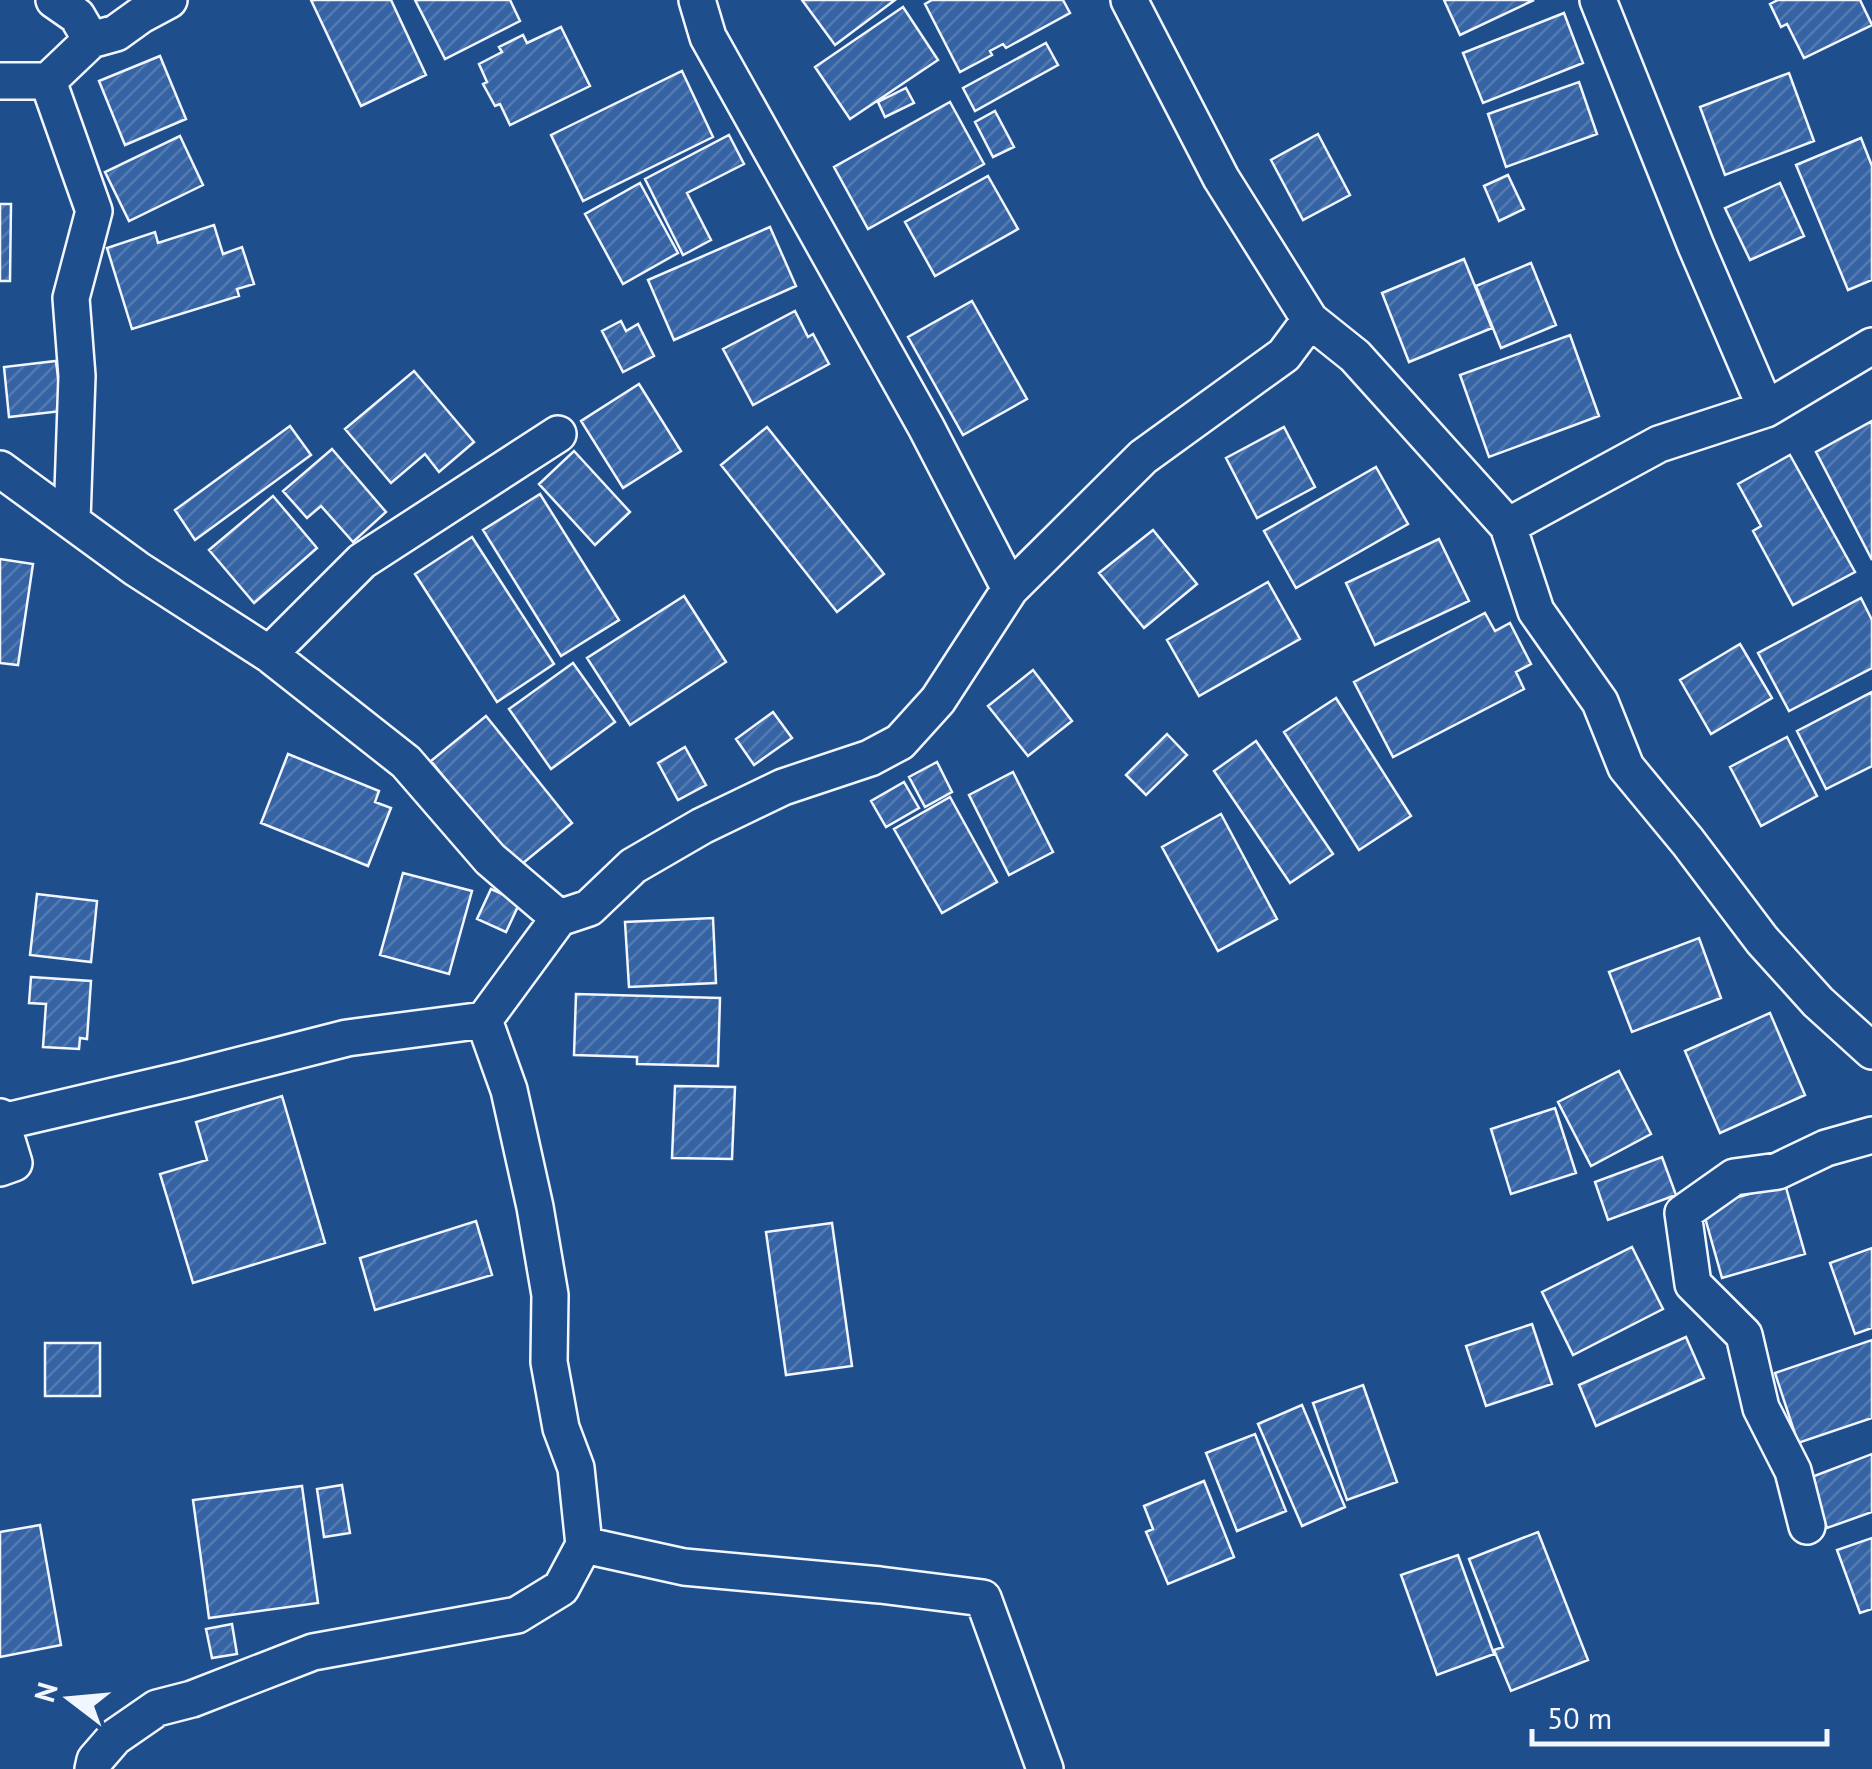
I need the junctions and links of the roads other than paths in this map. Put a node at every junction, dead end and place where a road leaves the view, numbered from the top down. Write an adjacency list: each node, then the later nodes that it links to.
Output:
1 (54, 0): 6 (street)
2 (169, 0): 6 (street)
3 (698, 0): 16 (street)
4 (1130, 0): 9 (street)
5 (1598, 0): 11 (street)
6 (91, 40): 8 (street)
7 (0, 81): 8 (street)
8 (48, 81): 14 (street)
9 (1310, 320): 15 (street); 16 (street)
10 (1872, 346): 11 (street)
11 (1766, 410): 15 (street)
12 (558, 434): 17 (street)
13 (0, 468): 14 (street)
14 (72, 520): 17 (street)
15 (1508, 526): 20 (street)
16 (1010, 589): 18 (street)
17 (269, 654): 18 (street)
18 (558, 918): 19 (street)
19 (484, 1020): 21 (street); 25 (street)
20 (1872, 1051)
21 (1, 1120): 23 (street)
22 (1872, 1135): 24 (street)
23 (0, 1168)
24 (1807, 1526)
25 (584, 1545): 26 (street); 27 (street)
26 (93, 1769)
27 (1045, 1769)

